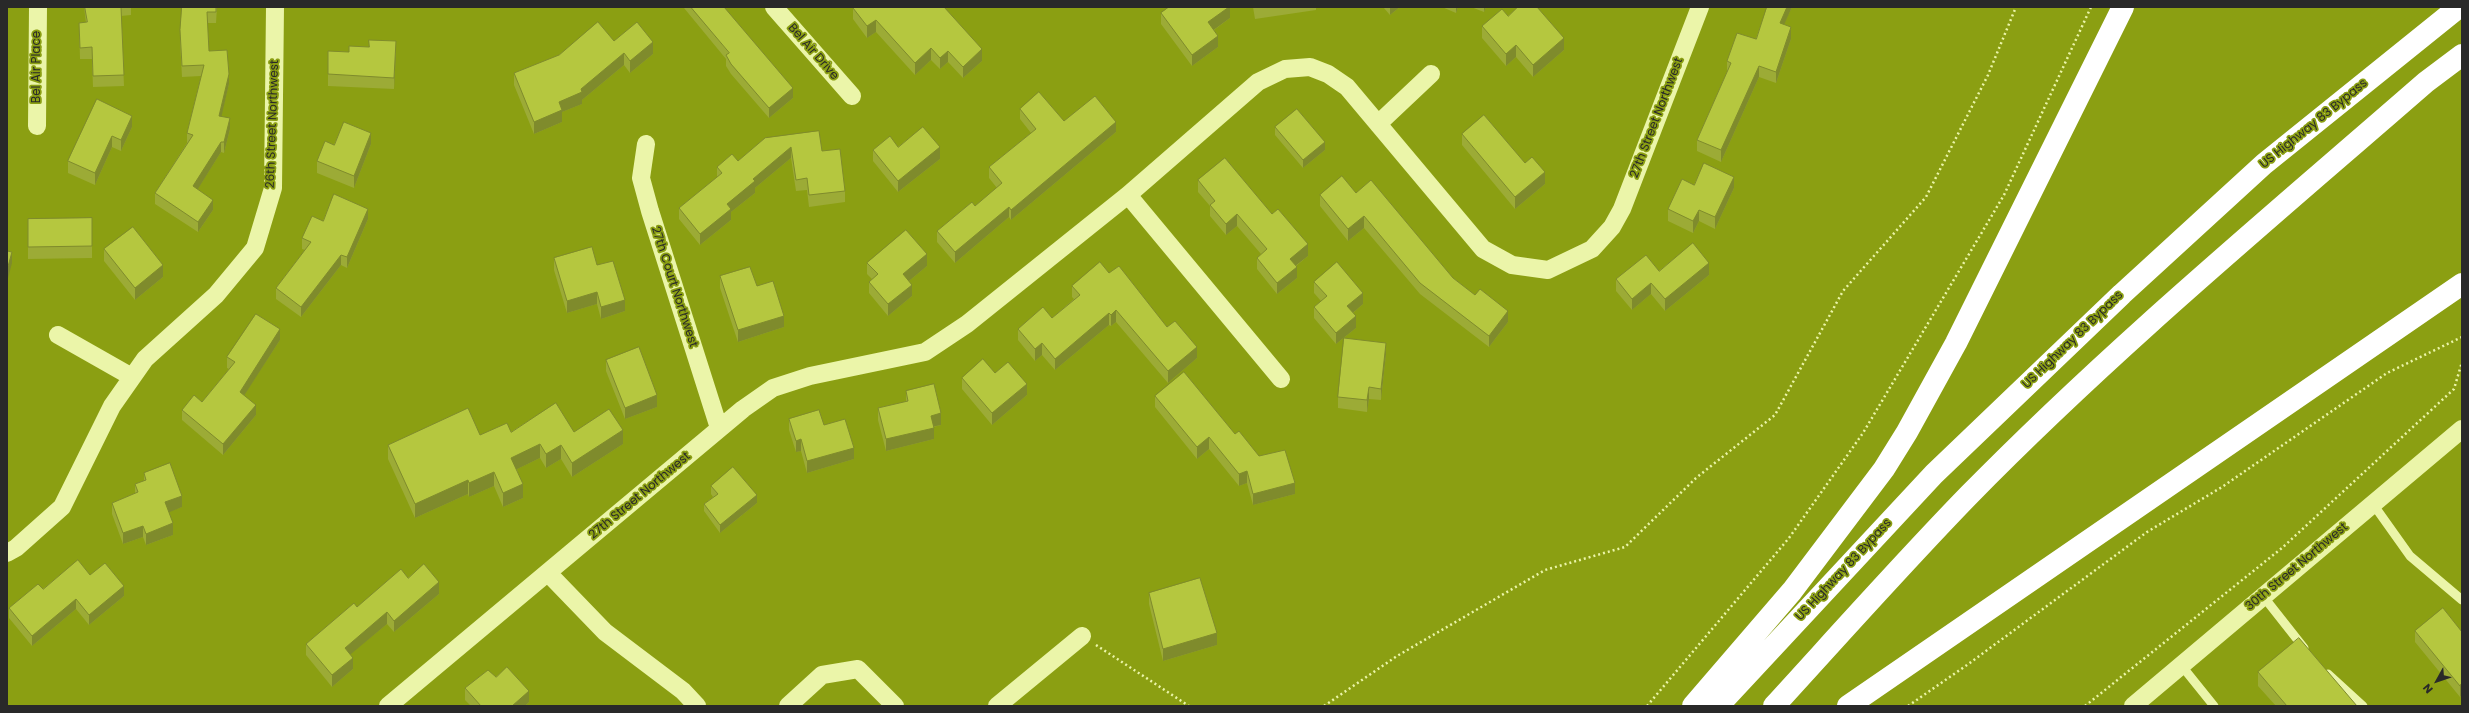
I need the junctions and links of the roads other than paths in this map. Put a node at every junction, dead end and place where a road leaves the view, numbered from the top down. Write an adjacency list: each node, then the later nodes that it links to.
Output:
1 (38, 7): 11 (street, Bel Air Place)
2 (276, 7): 16 (street, 26th Street Northwest)
3 (774, 7): 9 (street, Bel Air Drive)
4 (1700, 7): 10 (street, 27th Street Northwest)
5 (2123, 7): 34 (highway)
6 (2459, 7): 35 (highway, US Highway 83 Bypass)
7 (2462, 55): 36 (highway)
8 (1431, 74): 10 (street)
9 (852, 96)
10 (1378, 124): 13 (street, 27th Street Northwest)
11 (37, 126)
12 (646, 144): 18 (street, 27th Court Northwest)
13 (1128, 195): 17 (street); 18 (street, 27th Street Northwest)
14 (2462, 284): 37 (highway)
15 (58, 335): 16 (street)
16 (132, 377): 21 (street, 26th Street Northwest)
17 (1281, 379)
18 (719, 428): 22 (street, 27th Street Northwest)
19 (2462, 429): 20 (street, 30th Street Northwest)
20 (2373, 504): 23 (street, 30th Street Northwest); 24 (lane)
21 (7, 553)
22 (548, 573): 29 (street, 27th Street Northwest); 30 (street)
23 (2263, 596): 26 (lane); 27 (street, 30th Street Northwest)
24 (2462, 600)
25 (1082, 636): 33 (street)
26 (2310, 656)
27 (2181, 665): 38 (street, 30th Street Northwest); 39 (lane)
28 (2320, 667): 40 (lane)
29 (388, 706)
30 (697, 706)
31 (788, 706): 32 (street)
32 (895, 706)
33 (997, 706)
34 (1693, 706)
35 (1718, 706)
36 (1774, 706)
37 (1848, 706)
38 (2134, 706)
39 (2214, 706)
40 (2363, 706)

